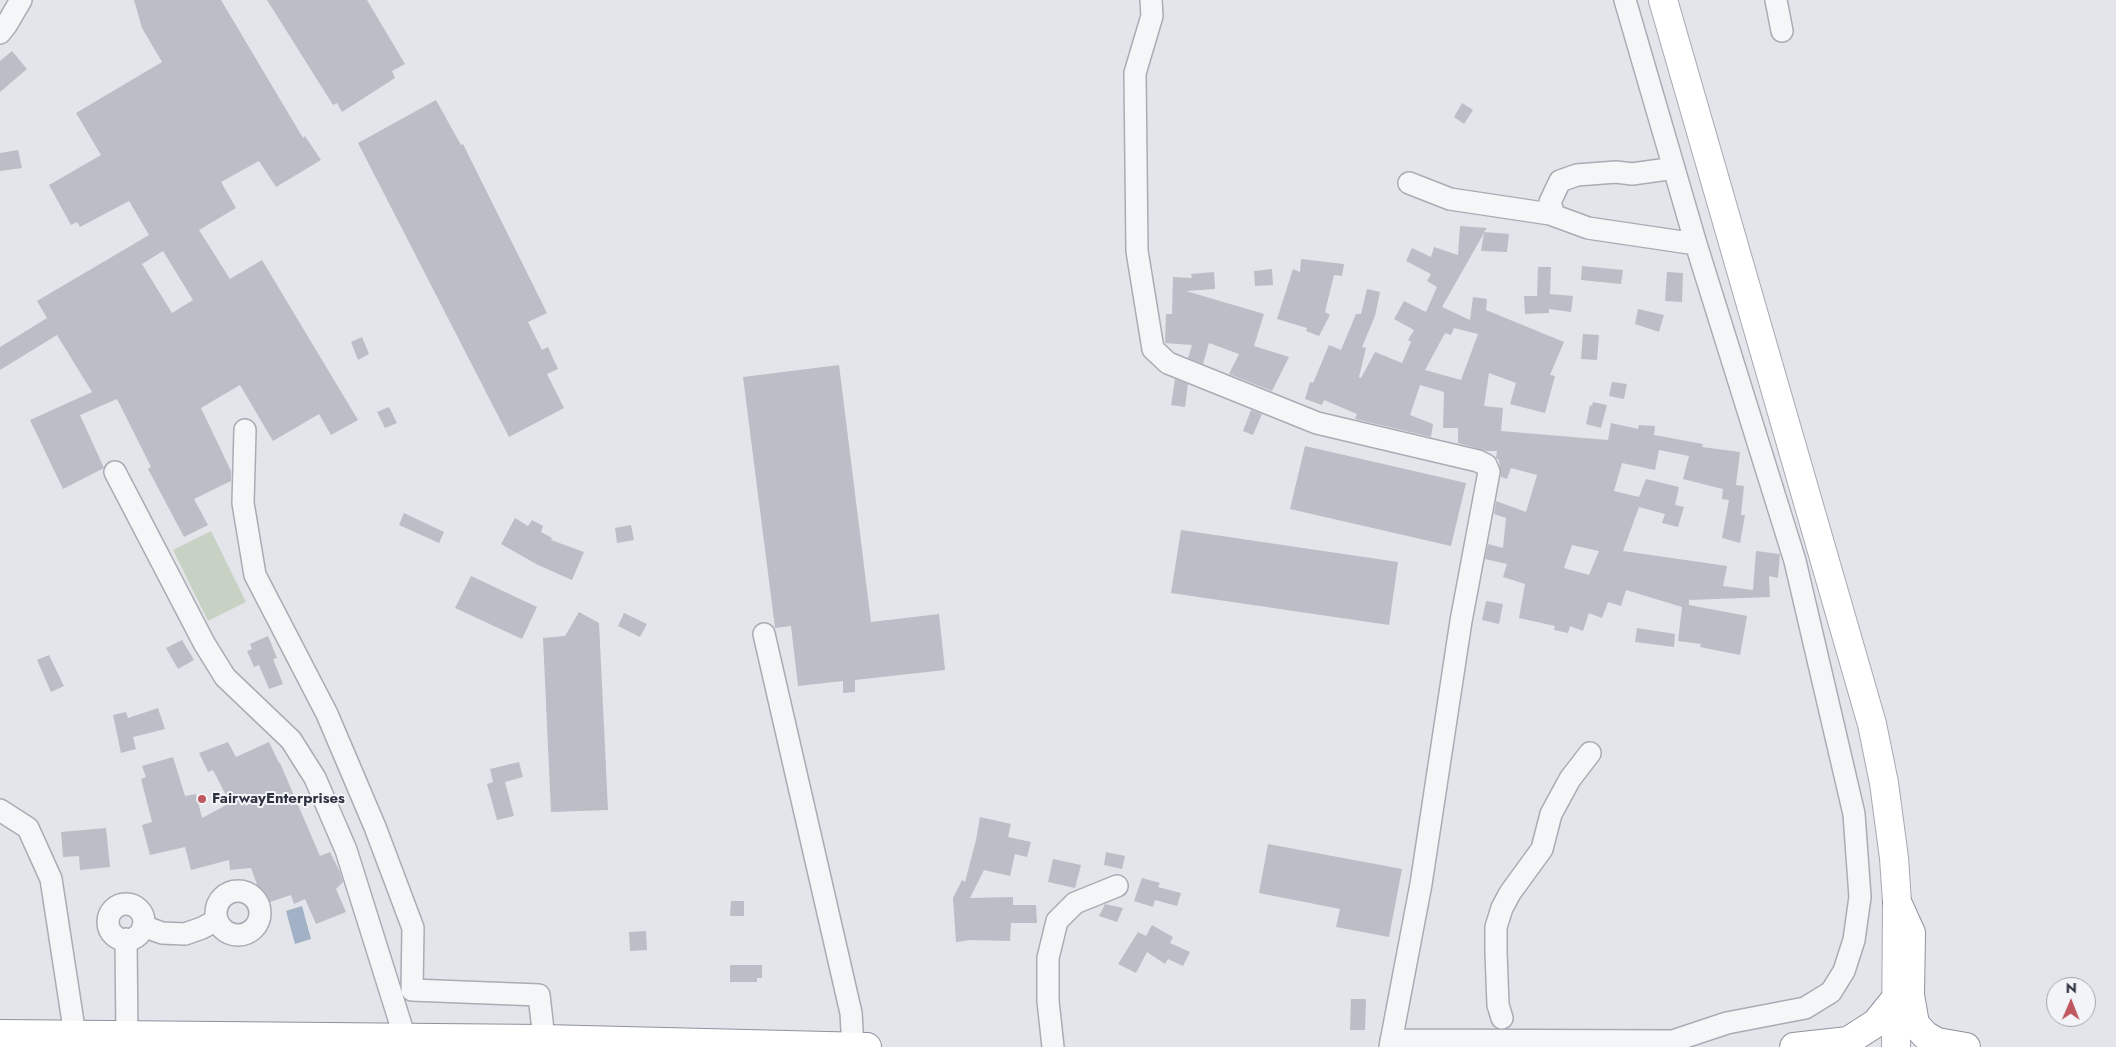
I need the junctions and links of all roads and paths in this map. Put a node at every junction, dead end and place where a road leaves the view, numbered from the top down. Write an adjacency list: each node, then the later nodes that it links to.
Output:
1 (21, 0): 7 (street)
2 (1151, 0): 29 (street)
3 (1625, 0): 11 (street)
4 (1663, 0): 18 (main road)
5 (1776, 0): 6 (street)
6 (1782, 32)
7 (0, 33)
8 (1668, 169): 10 (street)
9 (1409, 183): 10 (street)
10 (1554, 215): 11 (street)
11 (1696, 244): 29 (street)
12 (245, 430): 28 (street)
13 (115, 472): 27 (street)
14 (764, 634): 30 (street)
15 (1590, 753): 23 (street)
16 (0, 810): 25 (street)
17 (1117, 886): 32 (street)
18 (1897, 902): 22 (main road); 35 (main road)
19 (217, 920): 20 (street)
20 (143, 926): 21 (street); 21 (street)
21 (126, 940): 26 (street)
22 (1897, 996): 33 (main road); 34 (main road)
23 (1502, 1018)
24 (0, 1034): 25 (main road)
25 (75, 1035): 26 (main road)
26 (127, 1036): 27 (main road)
27 (404, 1038): 28 (main road)
28 (544, 1039): 30 (main road)
29 (1390, 1044)
30 (853, 1047): 31 (main road)
31 (867, 1047)
32 (1053, 1047)
33 (1794, 1047)
34 (1896, 1047)
35 (1966, 1047)

